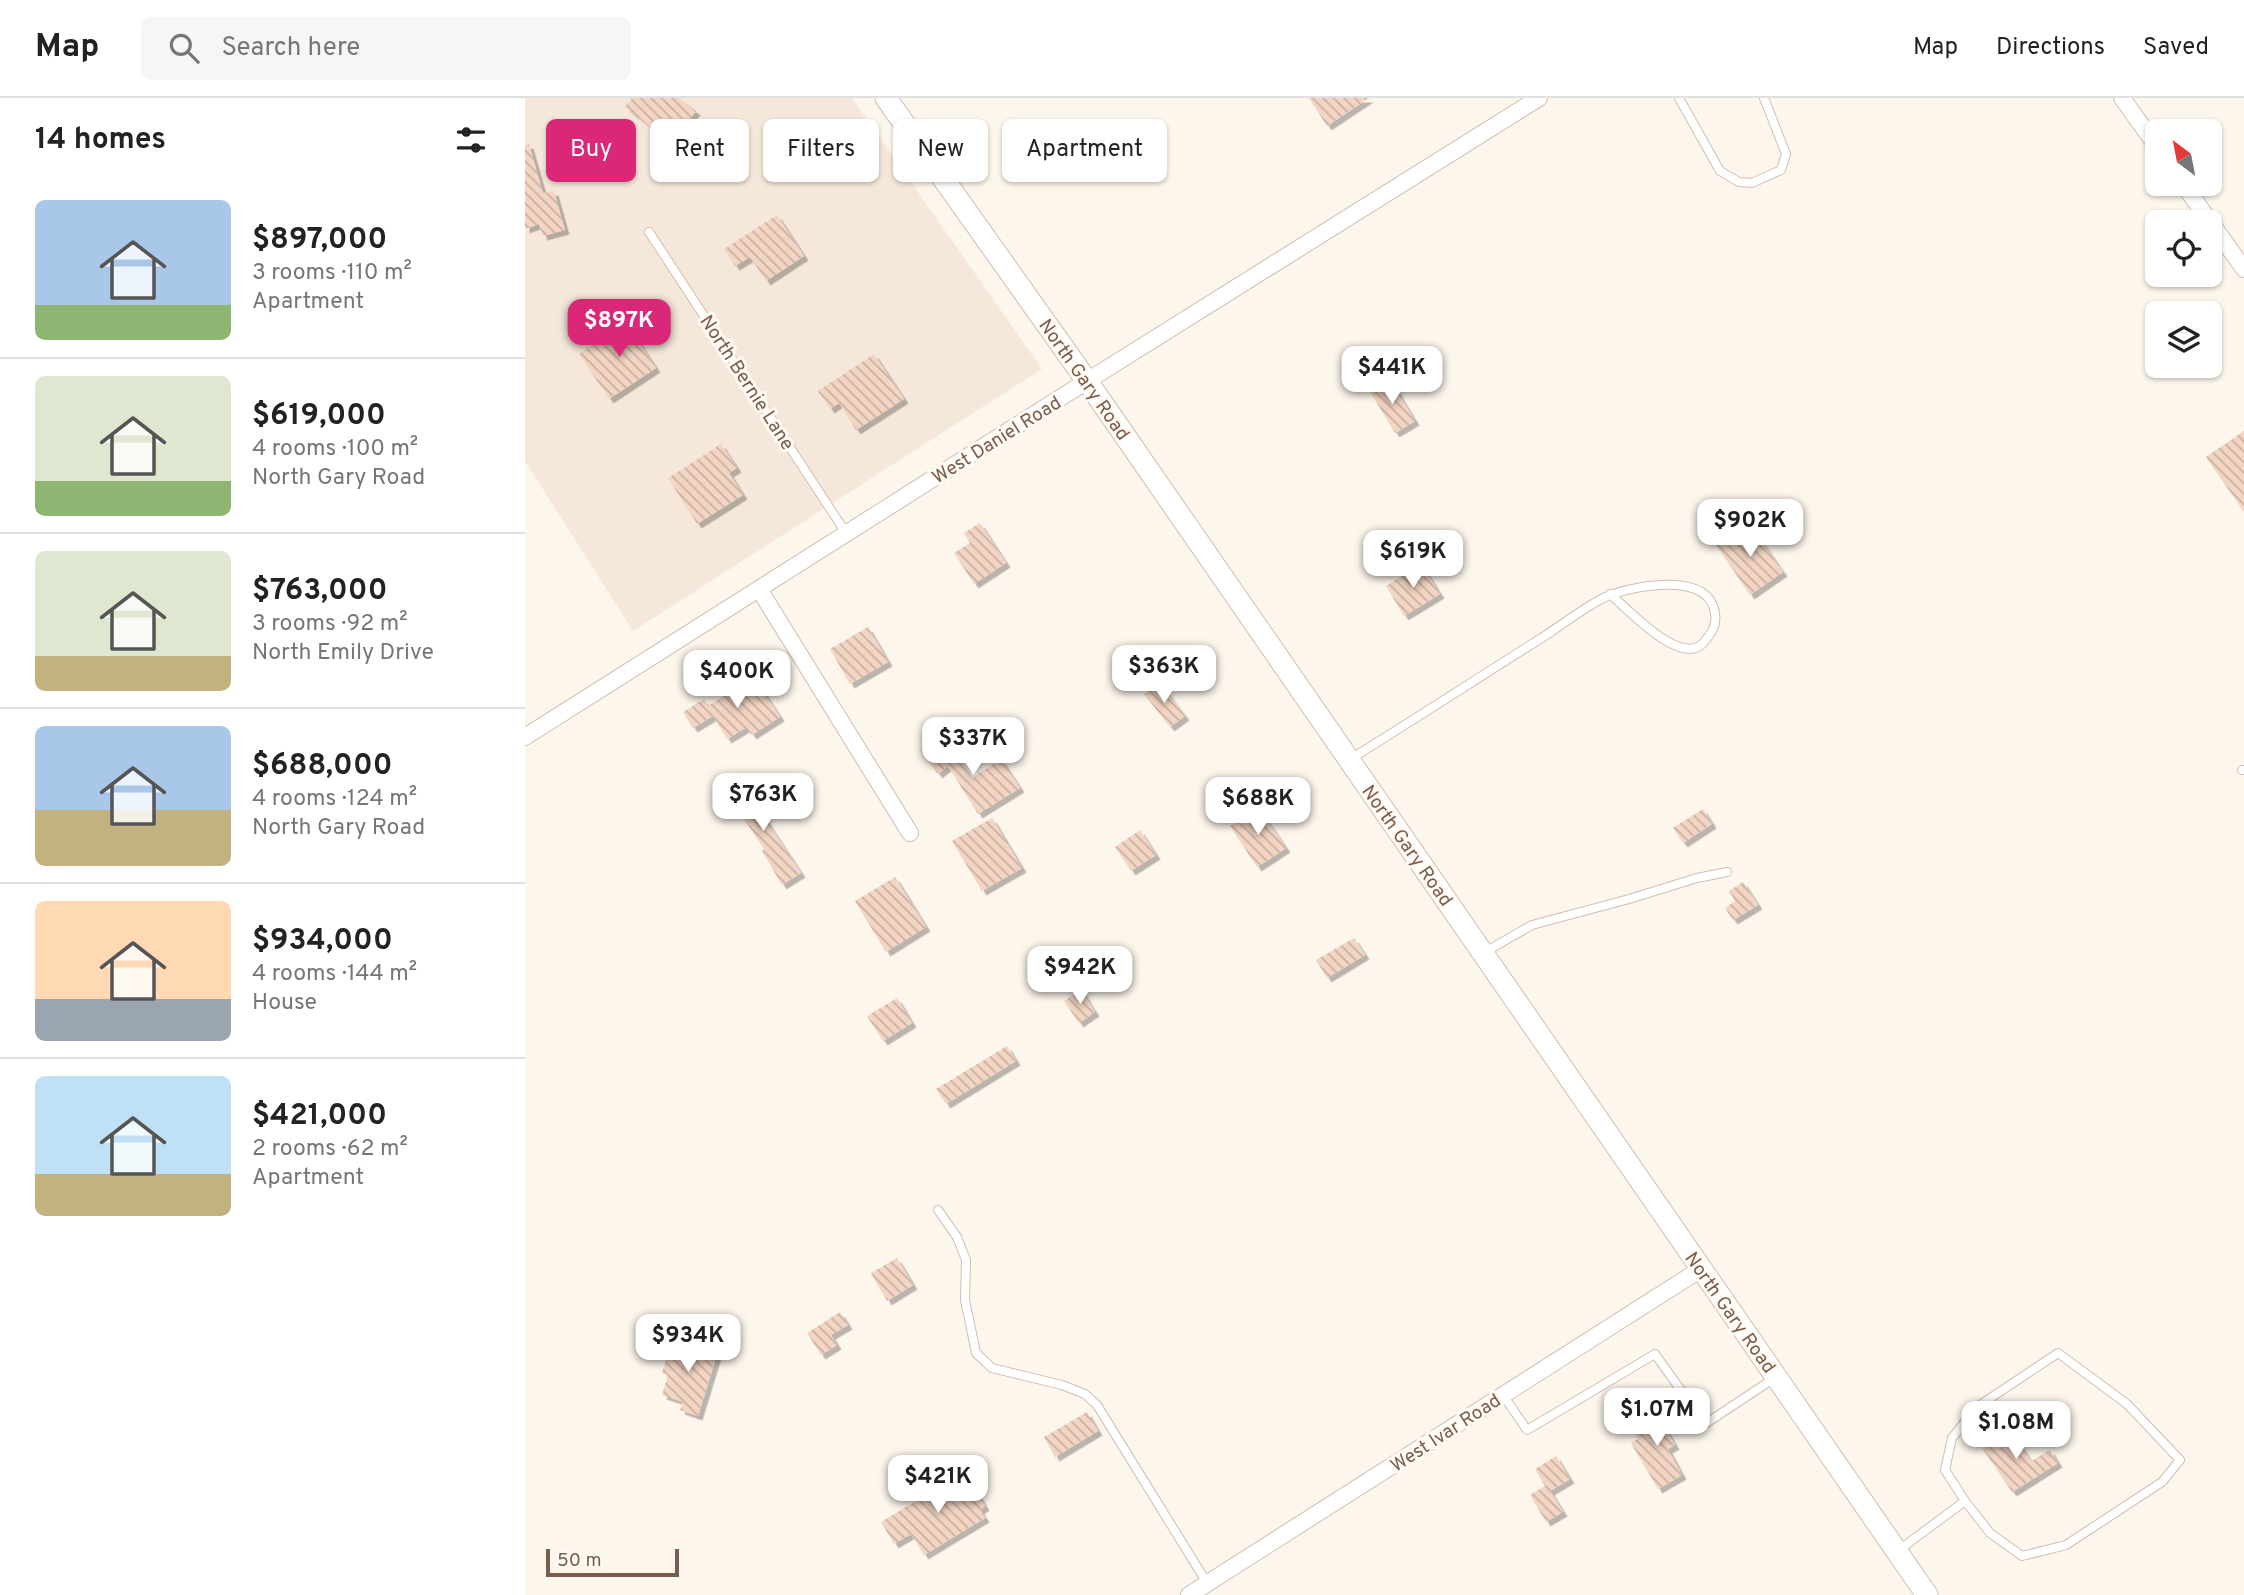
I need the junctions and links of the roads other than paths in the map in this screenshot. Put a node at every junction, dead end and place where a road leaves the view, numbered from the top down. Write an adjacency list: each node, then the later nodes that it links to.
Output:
1 (886, 98): 10 (street, North Gary Road)
2 (1539, 98): 10 (street, West Daniel Road)
3 (1679, 98): 4 (lane)
4 (1764, 98)
5 (2122, 98): 6 (street)
6 (2145, 130)
7 (2192, 196): 9 (street)
8 (649, 232): 11 (lane, North Bernie Lane)
9 (2244, 269)
10 (1087, 381): 11 (street, West Daniel Road); 15 (street, North Gary Road)
11 (846, 533): 12 (street, West Daniel Road)
12 (759, 589): 14 (street, West Daniel Road); 16 (street)
13 (1611, 594): 13 (lane); 15 (lane)
14 (525, 737)
15 (1349, 760): 18 (street, North Gary Road)
16 (910, 833)
17 (1727, 872): 18 (lane)
18 (1483, 953): 20 (street, North Gary Road)
19 (938, 1210): 25 (lane)
20 (1701, 1269): 21 (street, North Gary Road); 22 (street, West Ivar Road)
21 (1776, 1377): 22 (lane); 24 (street, North Gary Road)
22 (1503, 1395): 25 (street, West Ivar Road)
23 (1965, 1502): 23 (lane); 24 (lane)
24 (1897, 1552): 27 (street, North Gary Road)
25 (1207, 1583): 26 (street, West Ivar Road)
26 (1189, 1595)
27 (1927, 1595)

